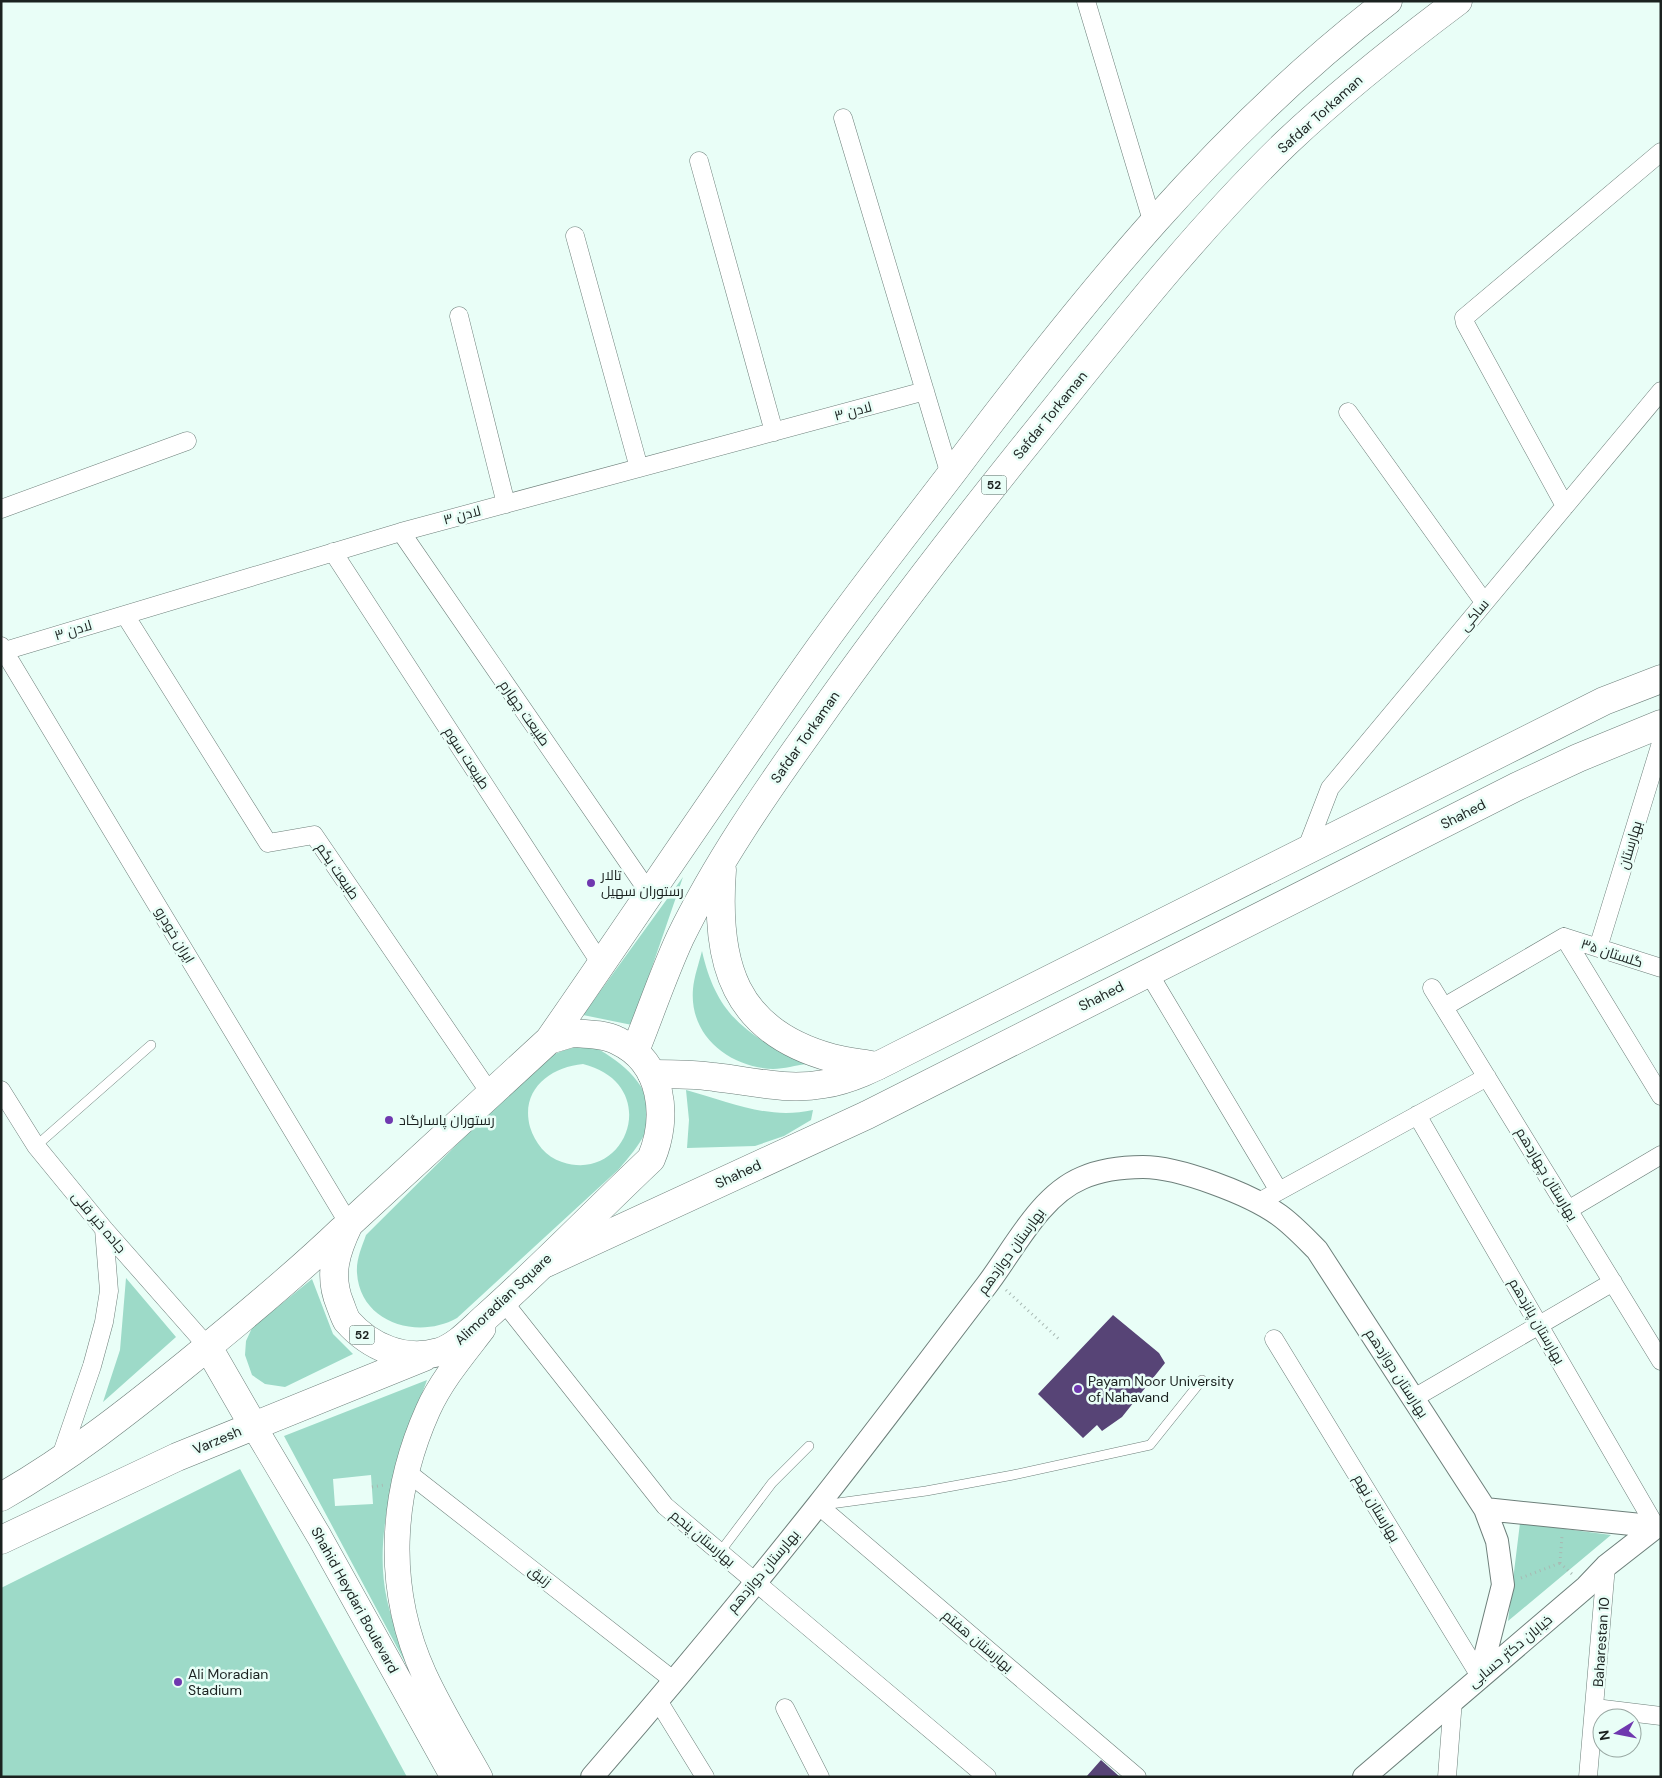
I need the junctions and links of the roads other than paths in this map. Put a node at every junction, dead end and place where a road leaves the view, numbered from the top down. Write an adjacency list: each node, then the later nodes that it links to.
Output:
1 (1086, 1): 7 (street)
2 (1388, 1): 7 (main road, 52)
3 (1458, 1): 29 (main road, Safdar Torkaman / 52)
4 (843, 118): 11 (street)
5 (1661, 152): 18 (street)
6 (700, 161): 13 (street)
7 (1153, 224): 16 (main road, 52)
8 (575, 236): 15 (street)
9 (459, 316): 17 (street)
10 (1661, 391): 18 (street, ساکی)
11 (926, 392): 13 (street, لادن ۳); 16 (street)
12 (1348, 412): 22 (street)
13 (774, 432): 15 (street, لادن ۳)
14 (187, 441): 19 (street)
15 (639, 468): 17 (street, لادن ۳)
16 (950, 475): 30 (main road, 52)
17 (506, 504): 20 (street, لادن ۳)
18 (1565, 506): 22 (street, ساکی)
19 (1, 509)
20 (401, 532): 21 (street, لادن ۳); 30 (street, طبیعت چهارم)
21 (333, 552): 23 (street, لادن ۳); 33 (street, طبیعت سوم)
22 (1484, 602): 28 (street, ساکی)
23 (125, 615): 24 (street, لادن ۳); 45 (street, طبیعت یکم)
24 (2, 650): 53 (street, ایران خودرو)
25 (1661, 679): 28 (main road)
26 (1661, 724): 35 (main road, Shahed)
27 (1661, 743): 32 (street, بهارستان)
28 (1306, 850): 41 (main road)
29 (723, 862): 40 (main road, Safdar Torkaman / 52); 41 (main road)
30 (650, 894): 33 (main road, 52)
31 (1564, 937): 32 (street, گلستان ۳۵); 37 (street); 46 (street)
32 (1598, 948): 34 (street, گلستان ۳۵)
33 (601, 964): 38 (main road, 52)
34 (1661, 968)
35 (1148, 972): 50 (street); 55 (main road, Shahed)
36 (1432, 988): 37 (street, بهارستان چهاردهم)
37 (1444, 1007): 43 (street, بهارستان چهاردهم)
38 (549, 1040): 40 (main road, Alimoradian Square / 52); 45 (main road, Alimoradian Square / 52)
39 (151, 1045): 48 (lane)
40 (635, 1051): 42 (main road, Alimoradian Square / 52)
41 (877, 1066): 42 (main road)
42 (652, 1074): 55 (main road, Alimoradian Square / 52)
43 (1487, 1077): 47 (street); 52 (street, بهارستان چهاردهم)
44 (1, 1090): 48 (street, جاده خیر قلی)
45 (490, 1094): 53 (main road, Alimoradian Square / 52)
46 (1661, 1096)
47 (1417, 1115): 50 (street); 58 (street, بهارستان پانزدهم)
48 (36, 1146): 54 (street, جاده خیر قلی)
49 (1661, 1155): 52 (street)
50 (1279, 1191): 51 (street)
51 (1259, 1202): 64 (street, بهارستان دوازدهم); 70 (street, بهارستان دوازدهم)
52 (1568, 1210): 56 (street, بهارستان چهاردهم)
53 (349, 1224): 60 (main road, 52); 61 (main road, Alimoradian Square / 52)
54 (104, 1229): 60 (street, جاده خیر قلی); 67 (street)
55 (540, 1265): 57 (main road, Alimoradian Square / 52)
56 (1613, 1282): 58 (street); 62 (street, بهارستان چهاردهم)
57 (503, 1301): 61 (main road, Alimoradian Square / 52); 68 (main road, Shahid Heydari Boulevard); 74 (street, بهارستان پنجم)
58 (1538, 1324): 64 (street); 72 (street, بهارستان پانزدهم)
59 (1274, 1339): 77 (street, بهارستان نهم)
60 (208, 1347): 65 (main road); 67 (main road, 52)
61 (437, 1352): 65 (main road, Varzesh / 52)
62 (1661, 1361)
63 (1202, 1380): 70 (lane)
64 (1414, 1398): 71 (street, بهارستان دوازدهم)
65 (253, 1425): 73 (main road, Varzesh / 52); 87 (main road, Shahid Heydari Boulevard)
66 (809, 1446): 74 (lane)
67 (60, 1459): 69 (main road, 52)
68 (407, 1472): 78 (street, زنبق); 88 (main road, Shahid Heydari Boulevard)
69 (1, 1497)
70 (818, 1505): 76 (street, بهارستان دوازدهم); 92 (street, بهارستان هفتم)
71 (1485, 1510): 72 (street); 77 (street, بهارستان دوازدهم)
72 (1658, 1527): 75 (street, خیابان دکتر حسابی)
73 (1, 1540)
74 (720, 1552): 76 (street, بهارستان پنجم)
75 (1606, 1566): 77 (street, خیابان دکتر حسابی); 82 (street, Baharestan 10)
76 (755, 1581): 78 (street, بهارستان دوازدهم); 91 (street, بهارستان پنجم)
77 (1480, 1676): 80 (street, خیابان دکتر حسابی)
78 (673, 1680): 79 (street, بهارستان دوازدهم)
79 (657, 1699): 86 (street, بهارستان دوازدهم); 89 (street)
80 (1453, 1700): 93 (street, خیابان دکتر حسابی); 94 (street)
81 (785, 1708): 90 (street)
82 (1595, 1708)
83 (1642, 1714): 84 (street)
84 (1661, 1716)
85 (1592, 1738): 95 (street, Baharestan 10)
86 (598, 1774)
87 (453, 1777)
88 (480, 1777)
89 (705, 1777)
90 (820, 1777)
91 (987, 1777)
92 (1137, 1777)
93 (1364, 1777)
94 (1447, 1777)
95 (1588, 1777)

